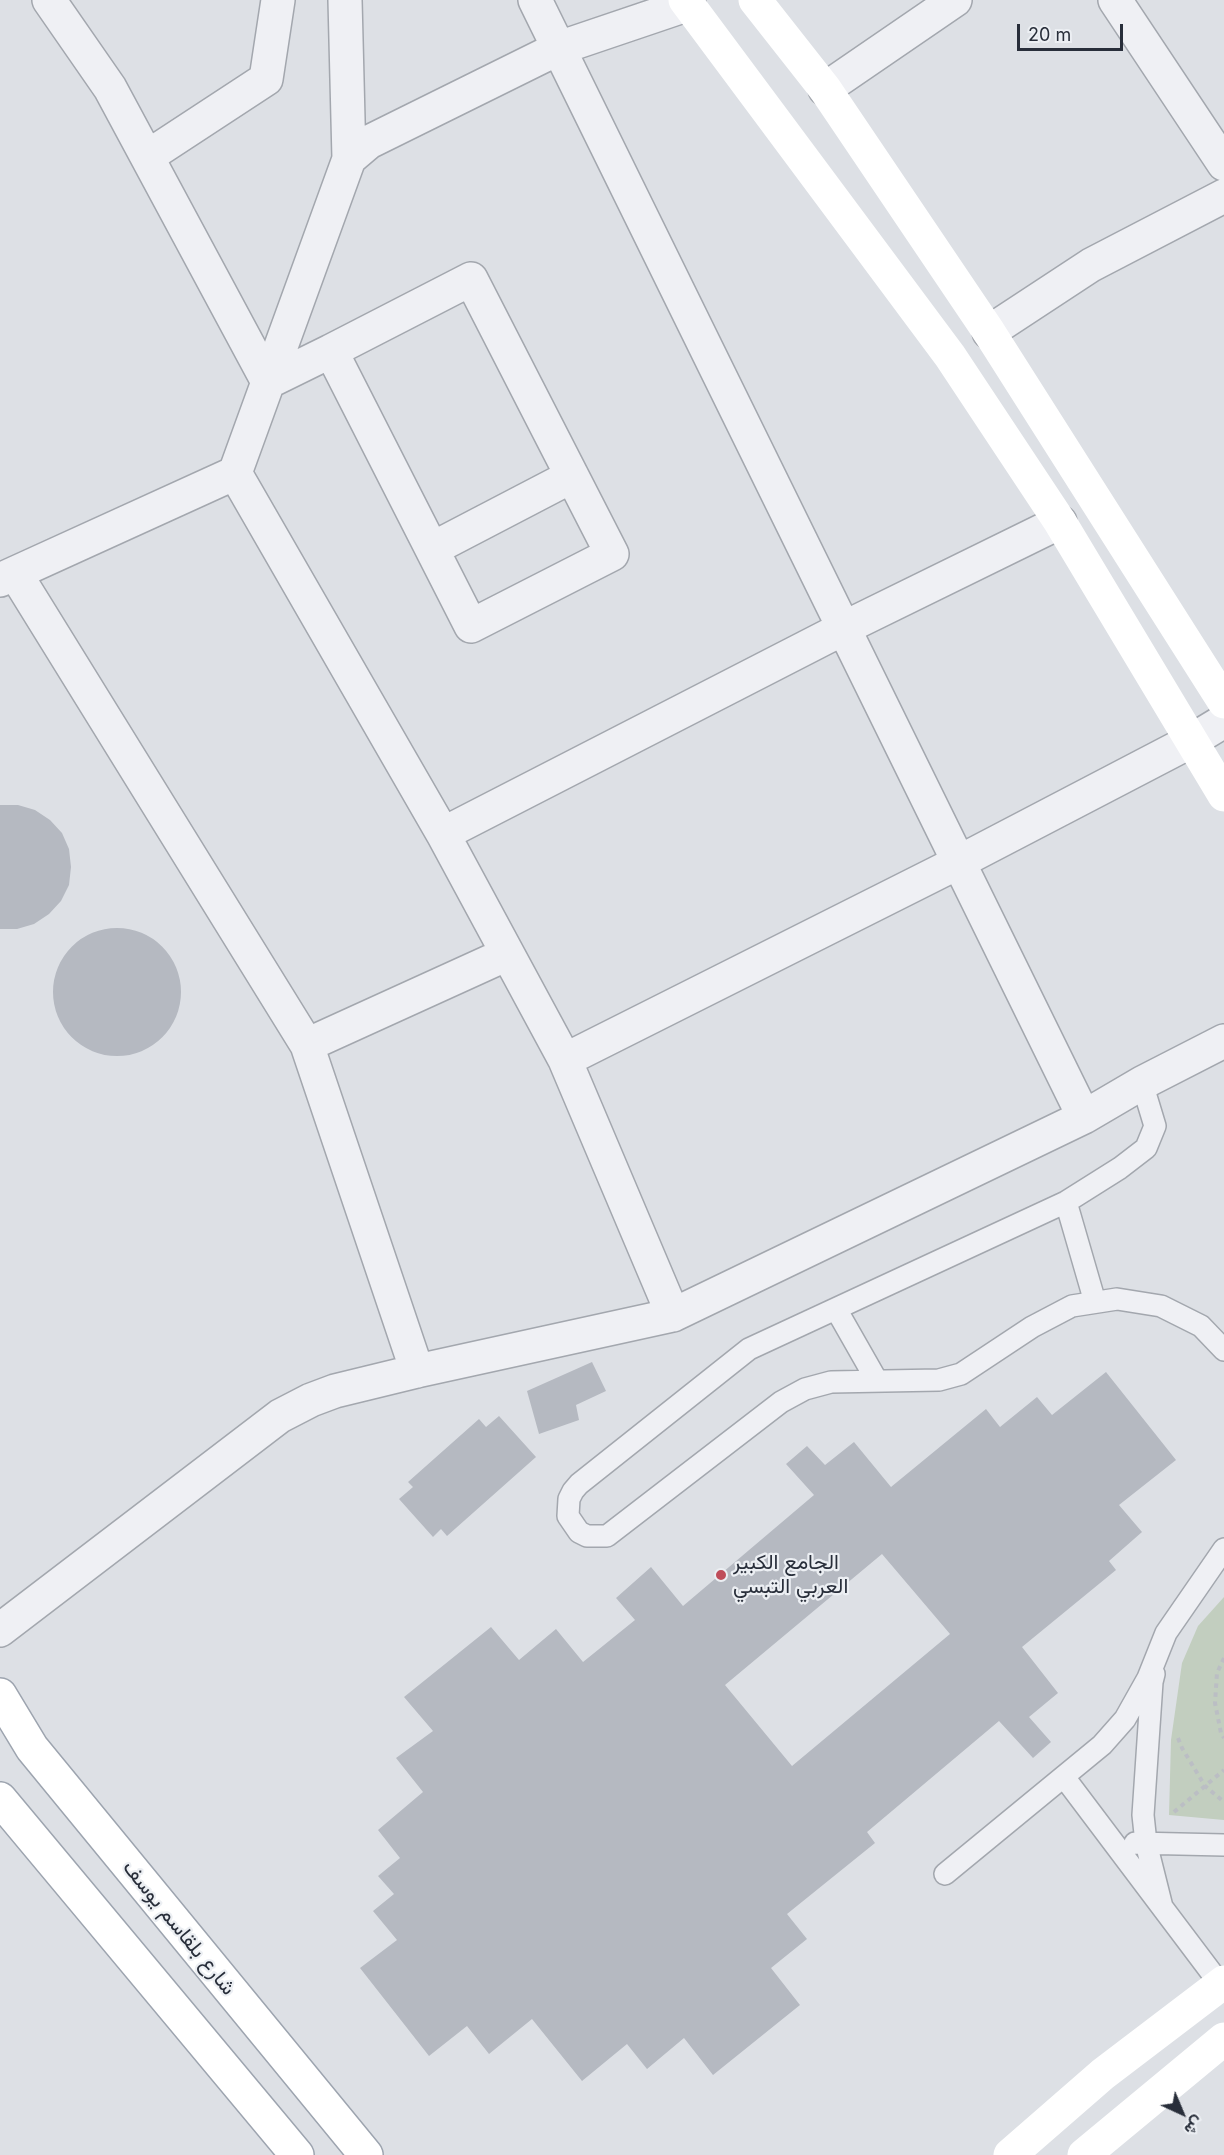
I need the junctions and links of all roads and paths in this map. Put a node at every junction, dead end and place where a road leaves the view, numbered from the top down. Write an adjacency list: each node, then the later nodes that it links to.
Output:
1 (278, 0): 11 (street)
2 (345, 0): 12 (street)
3 (535, 0): 9 (street)
4 (755, 0): 10 (street)
5 (955, 0): 10 (street)
6 (1115, 0): 13 (street)
7 (687, 2): 9 (street); 20 (street)
8 (61, 4): 11 (street)
9 (559, 48): 12 (street); 23 (street)
10 (825, 89): 15 (street)
11 (147, 157): 17 (street)
12 (350, 159): 17 (street)
13 (1224, 164)
14 (1224, 196): 15 (street)
15 (989, 332): 24 (street)
16 (331, 351): 17 (street); 19 (street); 21 (street)
17 (268, 382): 18 (street)
18 (235, 473): 22 (street); 28 (street)
19 (572, 476): 21 (street); 21 (street)
20 (1059, 522): 23 (street); 26 (street)
21 (432, 549)
22 (8, 576): 32 (street)
23 (844, 628): 28 (street); 29 (street)
24 (1224, 702)
25 (1224, 721): 26 (street)
26 (1191, 741): 27 (street); 29 (street)
27 (1224, 795)
28 (443, 834): 30 (street)
29 (959, 862): 33 (street); 35 (street)
30 (507, 954): 32 (street); 33 (street)
31 (1224, 1041): 34 (street)
32 (307, 1045): 41 (street)
33 (565, 1060): 39 (street)
34 (1142, 1083): 35 (street); 36 (lane)
35 (1084, 1117): 39 (street)
36 (1066, 1202): 37 (lane); 38 (lane)
37 (1095, 1302): 40 (lane); 42 (lane)
38 (836, 1309): 42 (lane); 42 (lane)
39 (674, 1315): 41 (street)
40 (1224, 1350)
41 (417, 1371): 44 (street)
42 (877, 1381)
43 (1224, 1549): 45 (lane)
44 (0, 1630)
45 (1166, 1633): 51 (lane); 57 (lane)
46 (1224, 1658): 49 (path)
47 (0, 1695): 64 (street, شارع بلقاسم يوسف)
48 (1175, 1729): 52 (path)
49 (1224, 1738)
50 (1224, 1770): 52 (path)
51 (1064, 1777): 56 (lane); 59 (lane)
52 (1205, 1786): 54 (path); 55 (path)
53 (0, 1799): 63 (street)
54 (1224, 1802)
55 (1174, 1812)
56 (1113, 1842): 57 (lane); 60 (lane)
57 (1146, 1843): 58 (lane); 60 (lane)
58 (1224, 1845)
59 (945, 1874)
60 (1162, 1908): 61 (lane)
61 (1222, 1983): 65 (street)
62 (1224, 2039): 66 (street)
63 (297, 2155)
64 (366, 2155)
65 (1010, 2155)
66 (1084, 2155)

